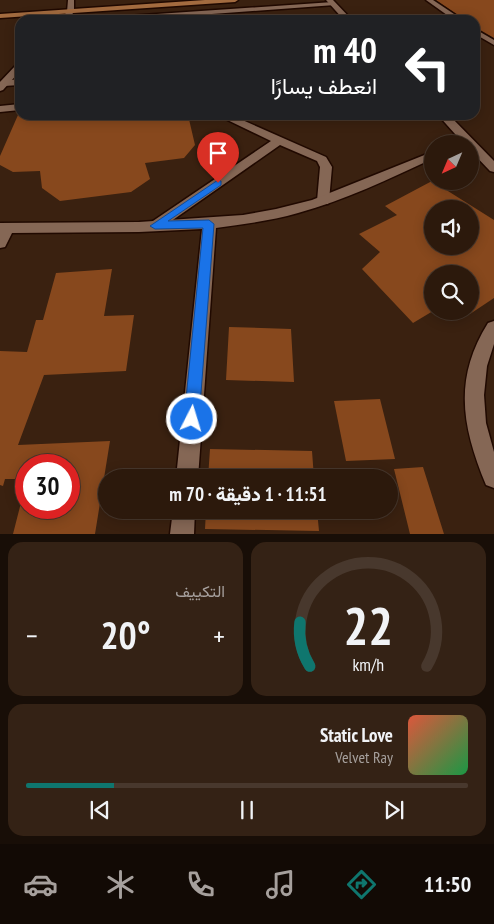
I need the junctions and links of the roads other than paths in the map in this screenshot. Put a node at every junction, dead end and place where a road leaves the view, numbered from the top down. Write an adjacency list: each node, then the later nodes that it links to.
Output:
1 (71, 0): 6 (street)
2 (235, 0): 6 (main road)
3 (429, 0): 13 (street)
4 (331, 2): 5 (street); 12 (street)
5 (251, 10): 10 (street); 11 (street)
6 (70, 12): 8 (main road); 9 (street)
7 (15, 15): 14 (main road)
8 (18, 15)
9 (67, 15)
10 (166, 15)
11 (240, 15)
12 (343, 15)
13 (452, 15)
14 (0, 16)
15 (480, 34): 16 (street)
16 (494, 43)
17 (15, 72): 19 (street)
18 (15, 83): 19 (street)
19 (2, 86)
20 (15, 108): 21 (street)
21 (0, 109)
22 (234, 120): 25 (street)
23 (448, 120): 24 (street)
24 (459, 135)
25 (280, 140): 29 (street); 31 (street)
26 (479, 155): 28 (street)
27 (424, 158): 29 (street)
28 (494, 168)
29 (324, 201): 30 (street)
30 (209, 224): 31 (street); 35 (street)
31 (155, 226): 32 (street)
32 (4, 228): 33 (street)
33 (0, 243)
34 (494, 328): 36 (street)
35 (188, 469)
36 (494, 477)
37 (183, 519): 38 (street)
38 (182, 534)

